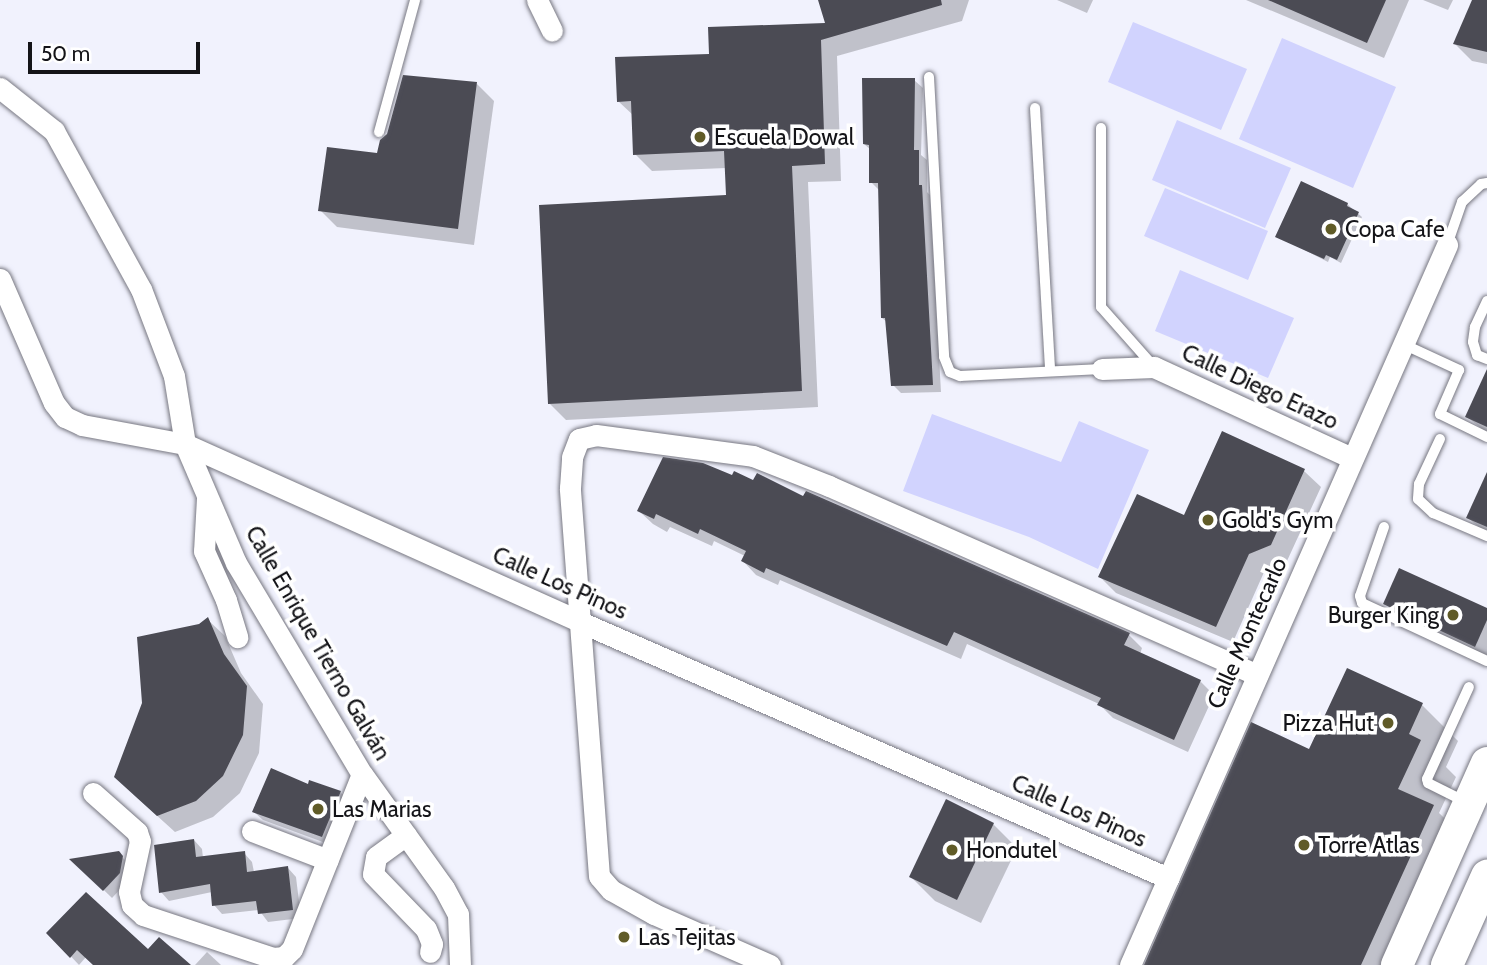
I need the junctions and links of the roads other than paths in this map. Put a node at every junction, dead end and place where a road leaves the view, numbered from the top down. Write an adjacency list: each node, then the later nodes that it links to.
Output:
1 (415, 0): 8 (lane)
2 (537, 0): 3 (street)
3 (552, 31)
4 (929, 77): 17 (lane)
5 (0, 88): 20 (street, Calle Enrique Tierno Galván)
6 (1035, 108): 17 (lane)
7 (1101, 128): 15 (lane)
8 (379, 132)
9 (1487, 183): 10 (lane)
10 (1447, 244): 13 (street, Calle Montecarlo)
11 (0, 279): 20 (street, Calle Los Pinos)
12 (1487, 301): 14 (lane)
13 (1403, 344): 18 (lane); 21 (street, Calle Montecarlo)
14 (1487, 359)
15 (1154, 367): 16 (street, Calle Diego Erazo); 21 (street, Calle Diego Erazo)
16 (1102, 369): 17 (lane)
17 (1050, 371)
18 (1487, 437)
19 (1440, 439): 24 (lane)
20 (185, 444): 22 (street, Calle Enrique Tierno Galván); 25 (street, Calle Los Pinos)
21 (1352, 458): 28 (street, Calle Montecarlo)
22 (208, 496): 26 (street); 31 (street, Calle Enrique Tierno Galván)
23 (1384, 527): 27 (lane)
24 (1487, 536)
25 (578, 621): 28 (street); 38 (street, Calle Los Pinos); 40 (street)
26 (237, 637)
27 (1487, 661)
28 (1257, 675): 38 (street, Calle Montecarlo)
29 (1469, 687): 33 (lane)
30 (1487, 764): 33 (main road)
31 (362, 774): 35 (street, Calle Enrique Tierno Galván); 36 (street)
32 (93, 793): 36 (street)
33 (1469, 803): 44 (main road)
34 (252, 831): 36 (street)
35 (406, 835): 39 (street); 41 (street, Calle Enrique Tierno Galván)
36 (328, 860)
37 (1487, 876): 45 (main road)
38 (1168, 878): 43 (street, Calle Montecarlo)
39 (430, 952)
40 (743, 959): 42 (street)
41 (460, 965)
42 (770, 965)
43 (1130, 965)
44 (1397, 965)
45 (1447, 965)

